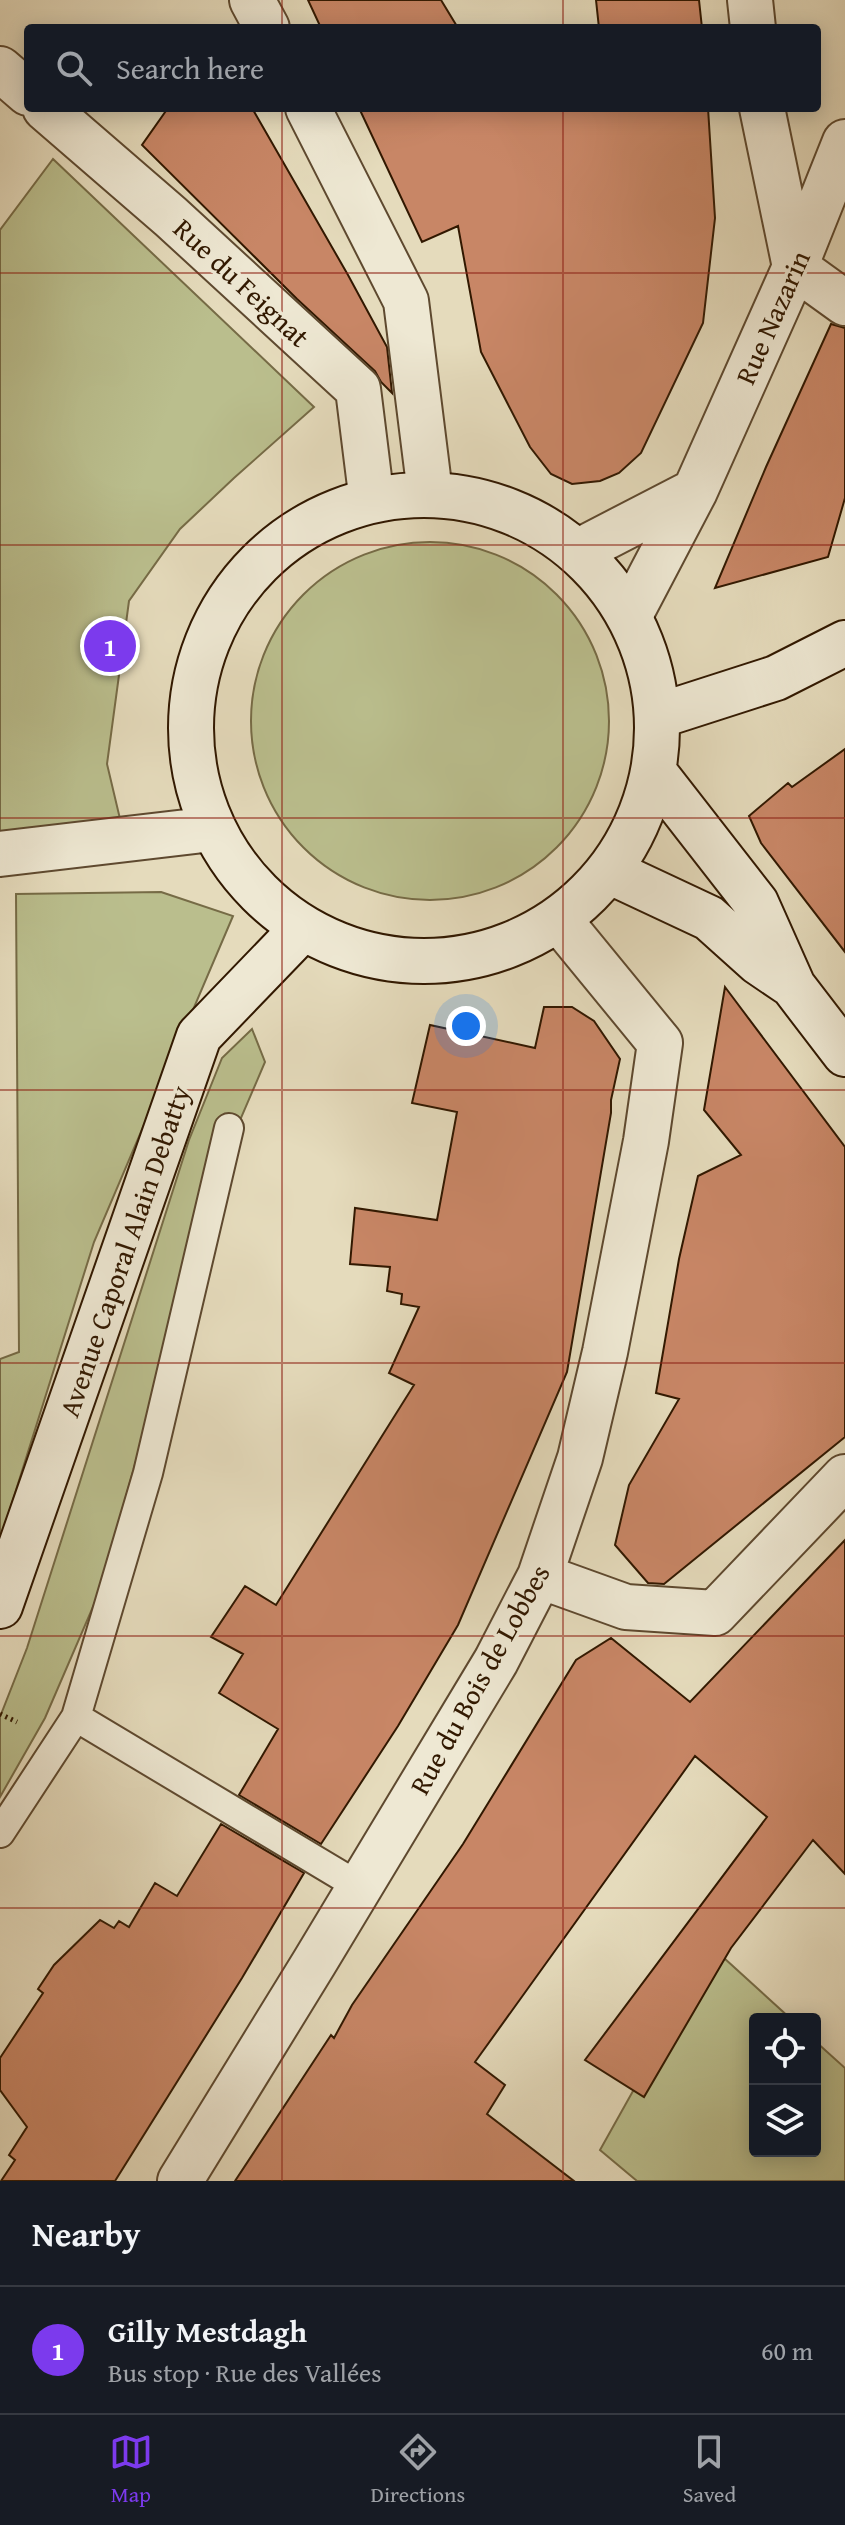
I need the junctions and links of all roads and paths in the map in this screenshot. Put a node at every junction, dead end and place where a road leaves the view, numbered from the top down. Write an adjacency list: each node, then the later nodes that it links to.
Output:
1 (252, 0): 3 (street)
2 (750, 0): 4 (street)
3 (265, 24)
4 (753, 24)
5 (0, 69): 6 (street)
6 (24, 90)
7 (50, 112): 15 (street, Rue du Feignat)
8 (310, 112): 14 (street)
9 (763, 112): 11 (street)
10 (845, 142): 11 (street, Rue Nazarin)
11 (795, 267): 12 (street); 13 (street, Rue Nazarin)
12 (845, 303)
13 (695, 491): 16 (street); 17 (street, Rue Nazarin)
14 (430, 493): 15 (street); 16 (street)
15 (371, 494): 21 (street)
16 (579, 551): 17 (street)
17 (630, 615): 19 (street)
18 (845, 643): 19 (street)
19 (658, 716): 20 (street)
20 (654, 772): 23 (street); 26 (street)
21 (212, 829): 22 (street); 25 (street)
22 (0, 854)
23 (613, 873): 24 (street); 26 (street)
24 (560, 921): 25 (street); 30 (street, Rue du Bois de Lobbes)
25 (302, 929): 31 (street, Avenue Caporal Alain Debatty)
26 (793, 986): 27 (street)
27 (845, 1054)
28 (229, 1128): 32 (lane)
29 (845, 1477): 30 (street)
30 (540, 1576): 34 (street, Rue du Bois de Lobbes)
31 (0, 1606)
32 (76, 1717): 33 (lane); 34 (lane)
33 (0, 1833)
34 (360, 1887): 35 (street, Rue du Bois de Lobbes)
35 (180, 2181)

